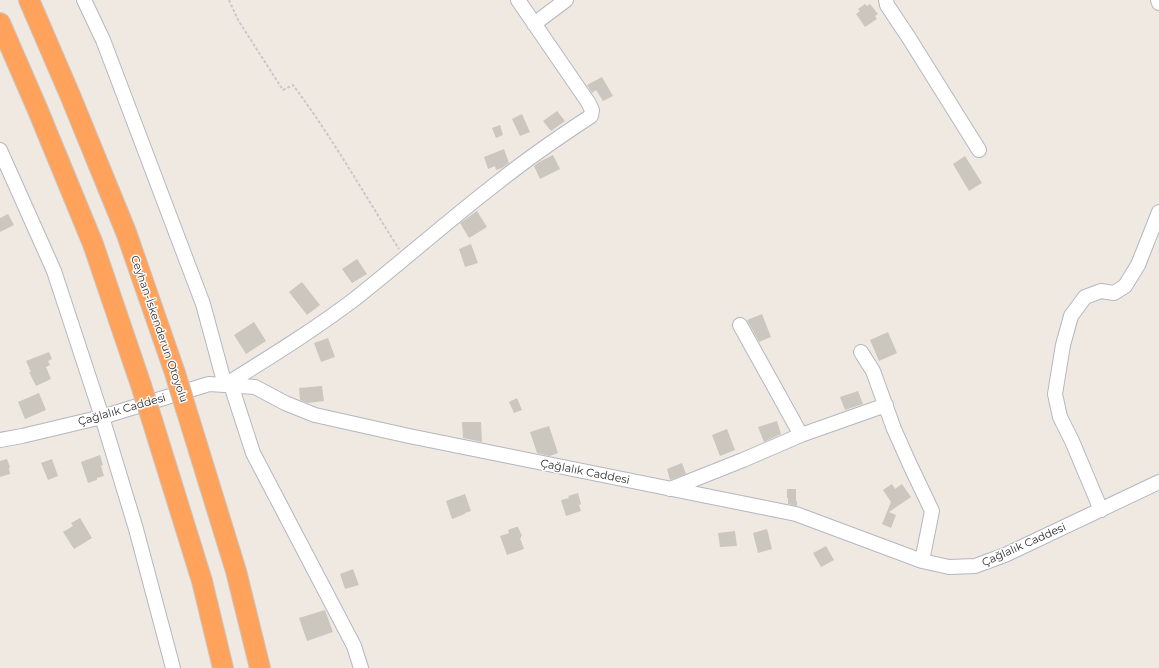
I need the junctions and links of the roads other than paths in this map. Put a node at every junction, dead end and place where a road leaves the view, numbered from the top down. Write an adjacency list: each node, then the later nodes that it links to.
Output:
1 (29, 0): 26 (highway, Ceyhan-İskenderun Otoyolu, bridge)
2 (84, 0): 15 (street)
3 (518, 0): 9 (street)
4 (566, 0): 9 (street)
5 (886, 0): 11 (street)
6 (1158, 0): 7 (street)
7 (1159, 3)
8 (0, 23): 25 (highway, bridge)
9 (534, 24): 15 (street)
10 (0, 150): 17 (street)
11 (979, 150)
12 (1159, 212): 22 (street)
13 (740, 325): 18 (street)
14 (860, 352): 16 (street)
15 (228, 385): 17 (street, Çağlalık Caddesi); 21 (street, Çağlalık Caddesi); 27 (street)
16 (886, 405): 18 (street); 23 (street)
17 (102, 416): 19 (street, Çağlalık Caddesi); 24 (street)
18 (801, 435): 21 (street)
19 (0, 440)
20 (1159, 482): 22 (street, Çağlalık Caddesi)
21 (670, 489): 23 (street, Çağlalık Caddesi)
22 (1101, 510): 23 (street, Çağlalık Caddesi)
23 (922, 561)
24 (173, 668)
25 (223, 668)
26 (260, 668)
27 (361, 668)

